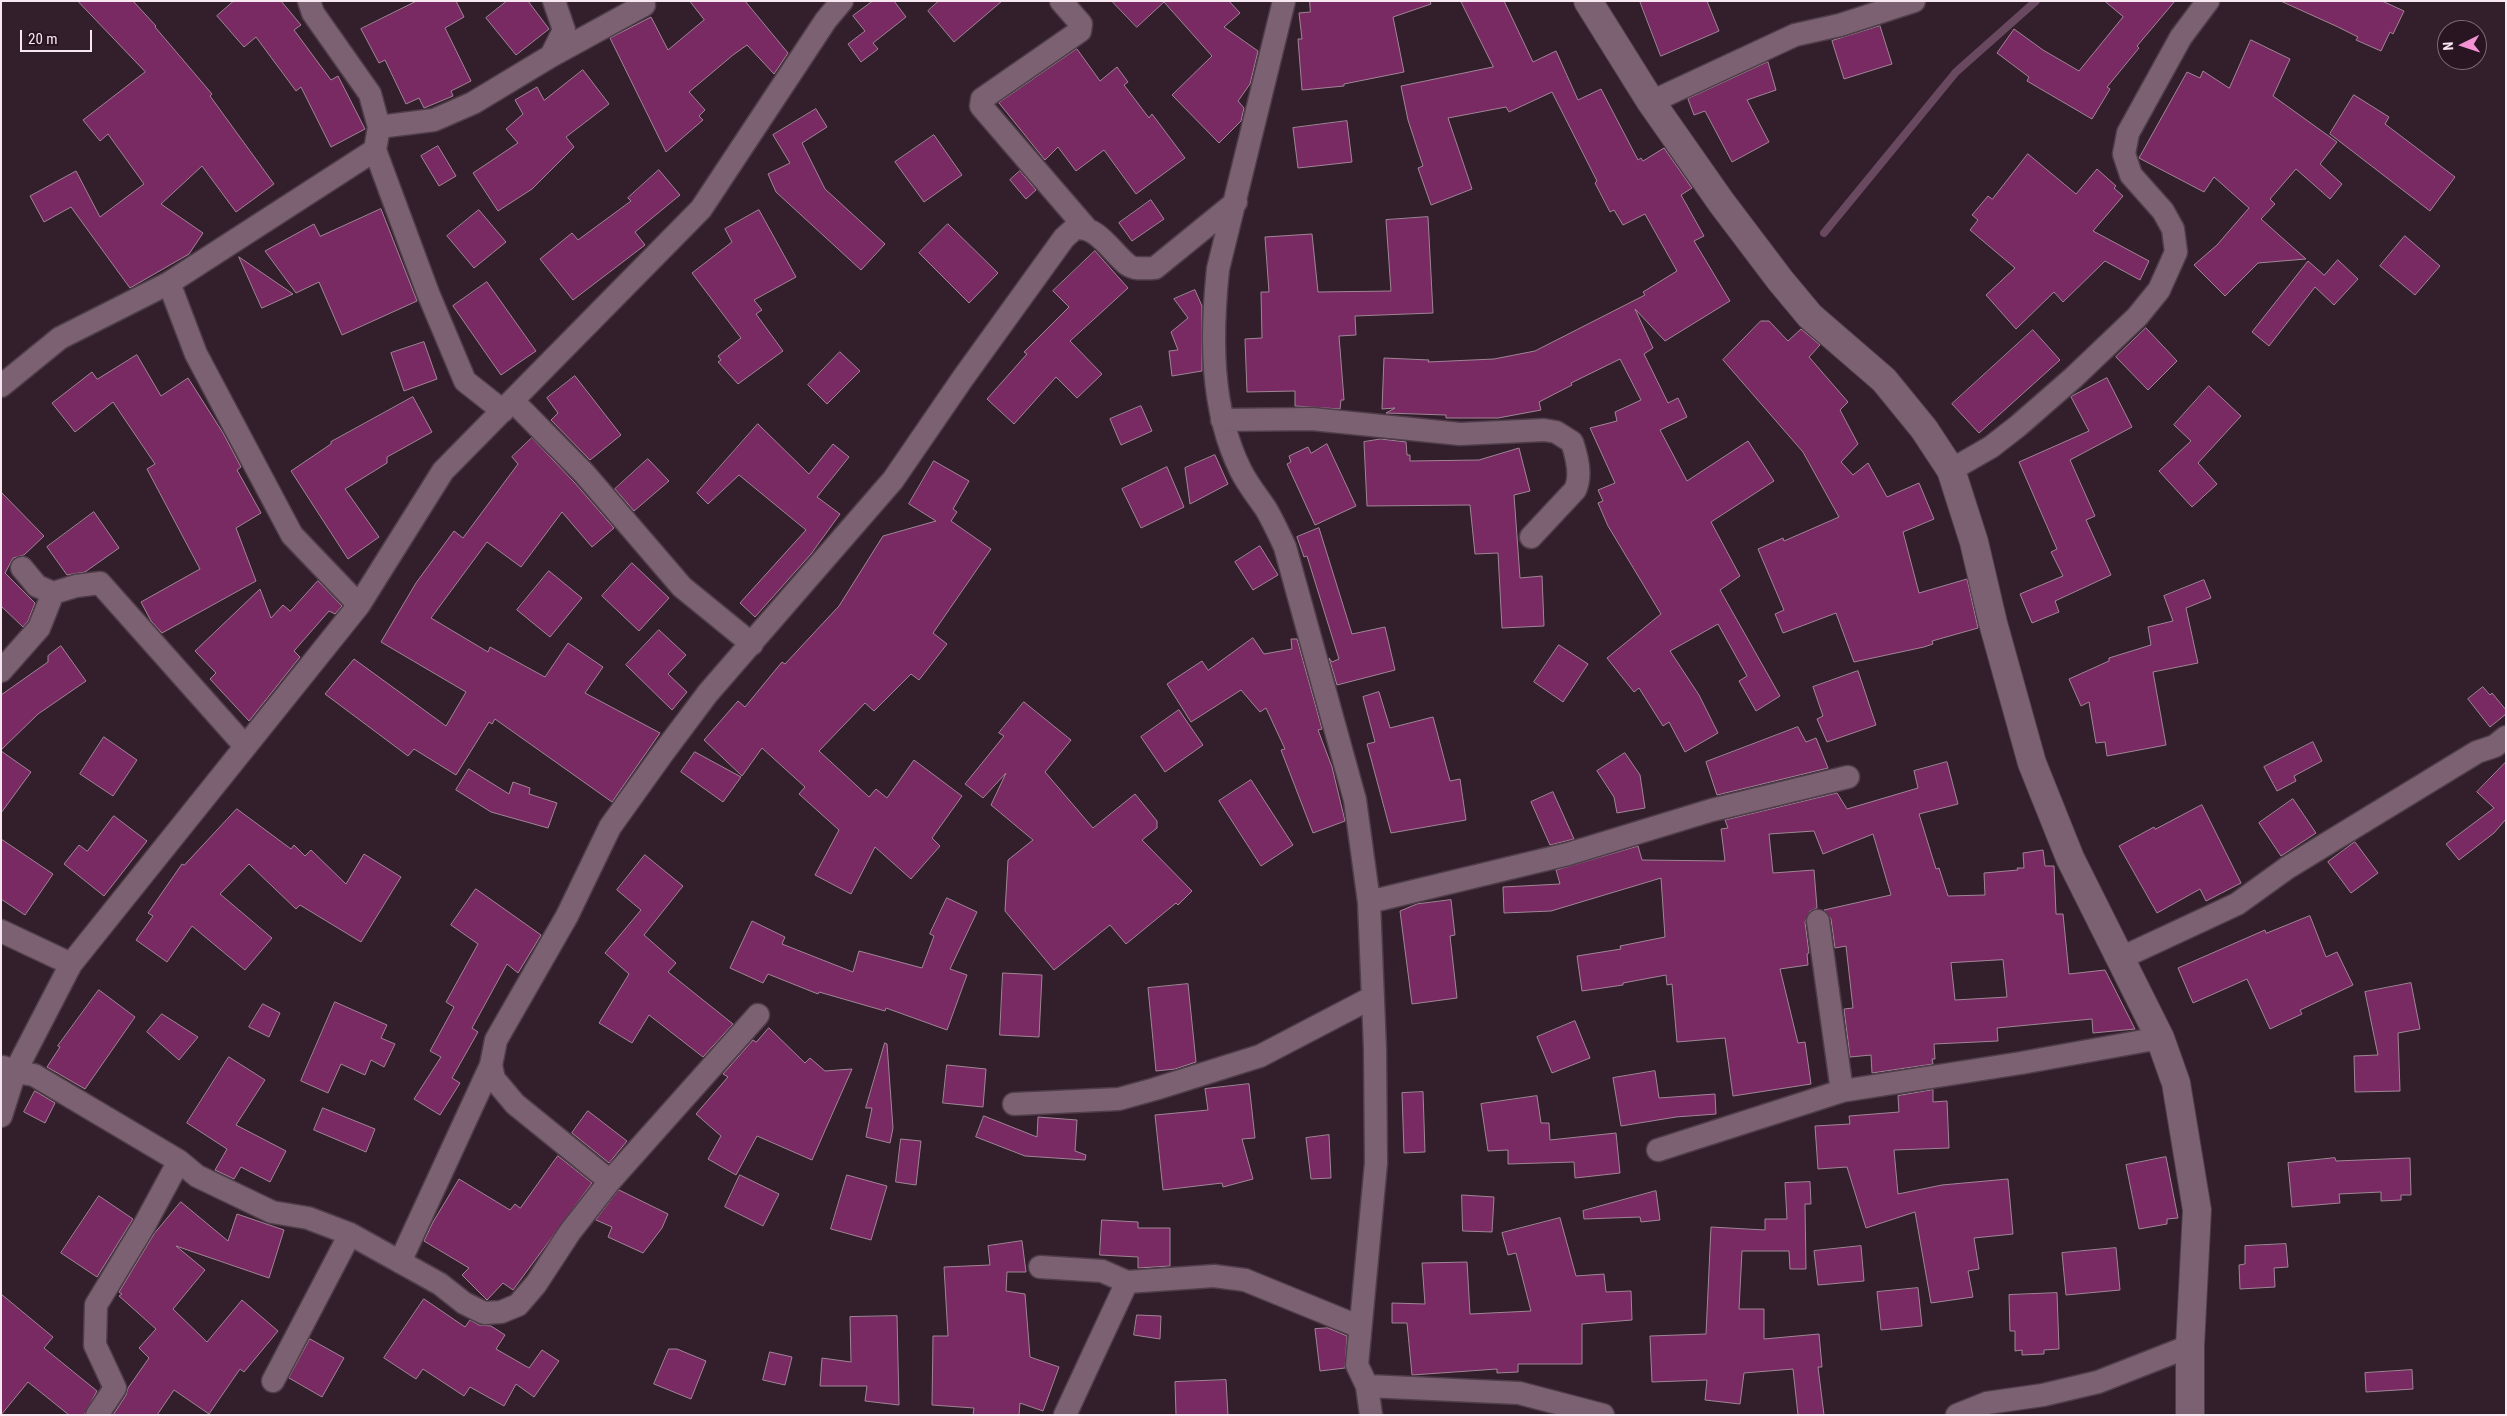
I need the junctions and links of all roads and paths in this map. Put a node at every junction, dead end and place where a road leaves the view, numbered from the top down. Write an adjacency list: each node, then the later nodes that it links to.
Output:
1 (309, 1): 12 (street)
2 (554, 1): 10 (street)
3 (842, 1): 18 (street)
4 (1061, 1): 15 (street)
5 (1284, 1): 14 (street)
6 (1588, 1): 11 (street)
7 (1914, 1): 11 (street)
8 (2208, 1): 20 (street)
9 (644, 5): 10 (street)
10 (551, 56): 12 (street)
11 (1651, 102): 20 (street)
12 (379, 128): 13 (street)
13 (375, 150): 16 (street); 18 (street)
14 (1236, 202): 15 (street); 19 (street)
15 (1086, 228): 25 (street)
16 (169, 283): 17 (street); 24 (street)
17 (1, 386)
18 (508, 406): 24 (street); 25 (street)
19 (1222, 420): 21 (street); 30 (street)
20 (1951, 470): 33 (street)
21 (1531, 537)
22 (22, 568): 23 (street)
23 (53, 593): 26 (street); 28 (street)
24 (359, 605): 28 (street)
25 (752, 644): 38 (street)
26 (1, 671)
27 (2506, 738): 33 (street)
28 (245, 746): 34 (street)
29 (1848, 777): 30 (street)
30 (1369, 902): 35 (street)
31 (1818, 921): 40 (street)
32 (1, 931): 34 (street)
33 (2121, 958): 37 (street)
34 (71, 964): 39 (street)
35 (1373, 997): 41 (street); 50 (street)
36 (758, 1015): 45 (street)
37 (2160, 1038): 40 (street); 51 (street)
38 (491, 1065): 45 (street); 47 (street)
39 (8, 1069): 42 (street); 44 (street)
40 (1842, 1091): 43 (street)
41 (1014, 1104)
42 (1, 1116)
43 (1658, 1150)
44 (178, 1161): 46 (street); 54 (street)
45 (610, 1181): 47 (street)
46 (350, 1234): 47 (street); 52 (street)
47 (400, 1262)
48 (1040, 1267): 49 (street)
49 (1127, 1282): 50 (street); 55 (street)
50 (1360, 1327): 53 (street)
51 (2190, 1346): 58 (street); 59 (street)
52 (274, 1381)
53 (1368, 1386): 56 (street); 57 (street)
54 (97, 1415)
55 (1065, 1415)
56 (1371, 1415)
57 (1604, 1415)
58 (1957, 1415)
59 (2190, 1415)

